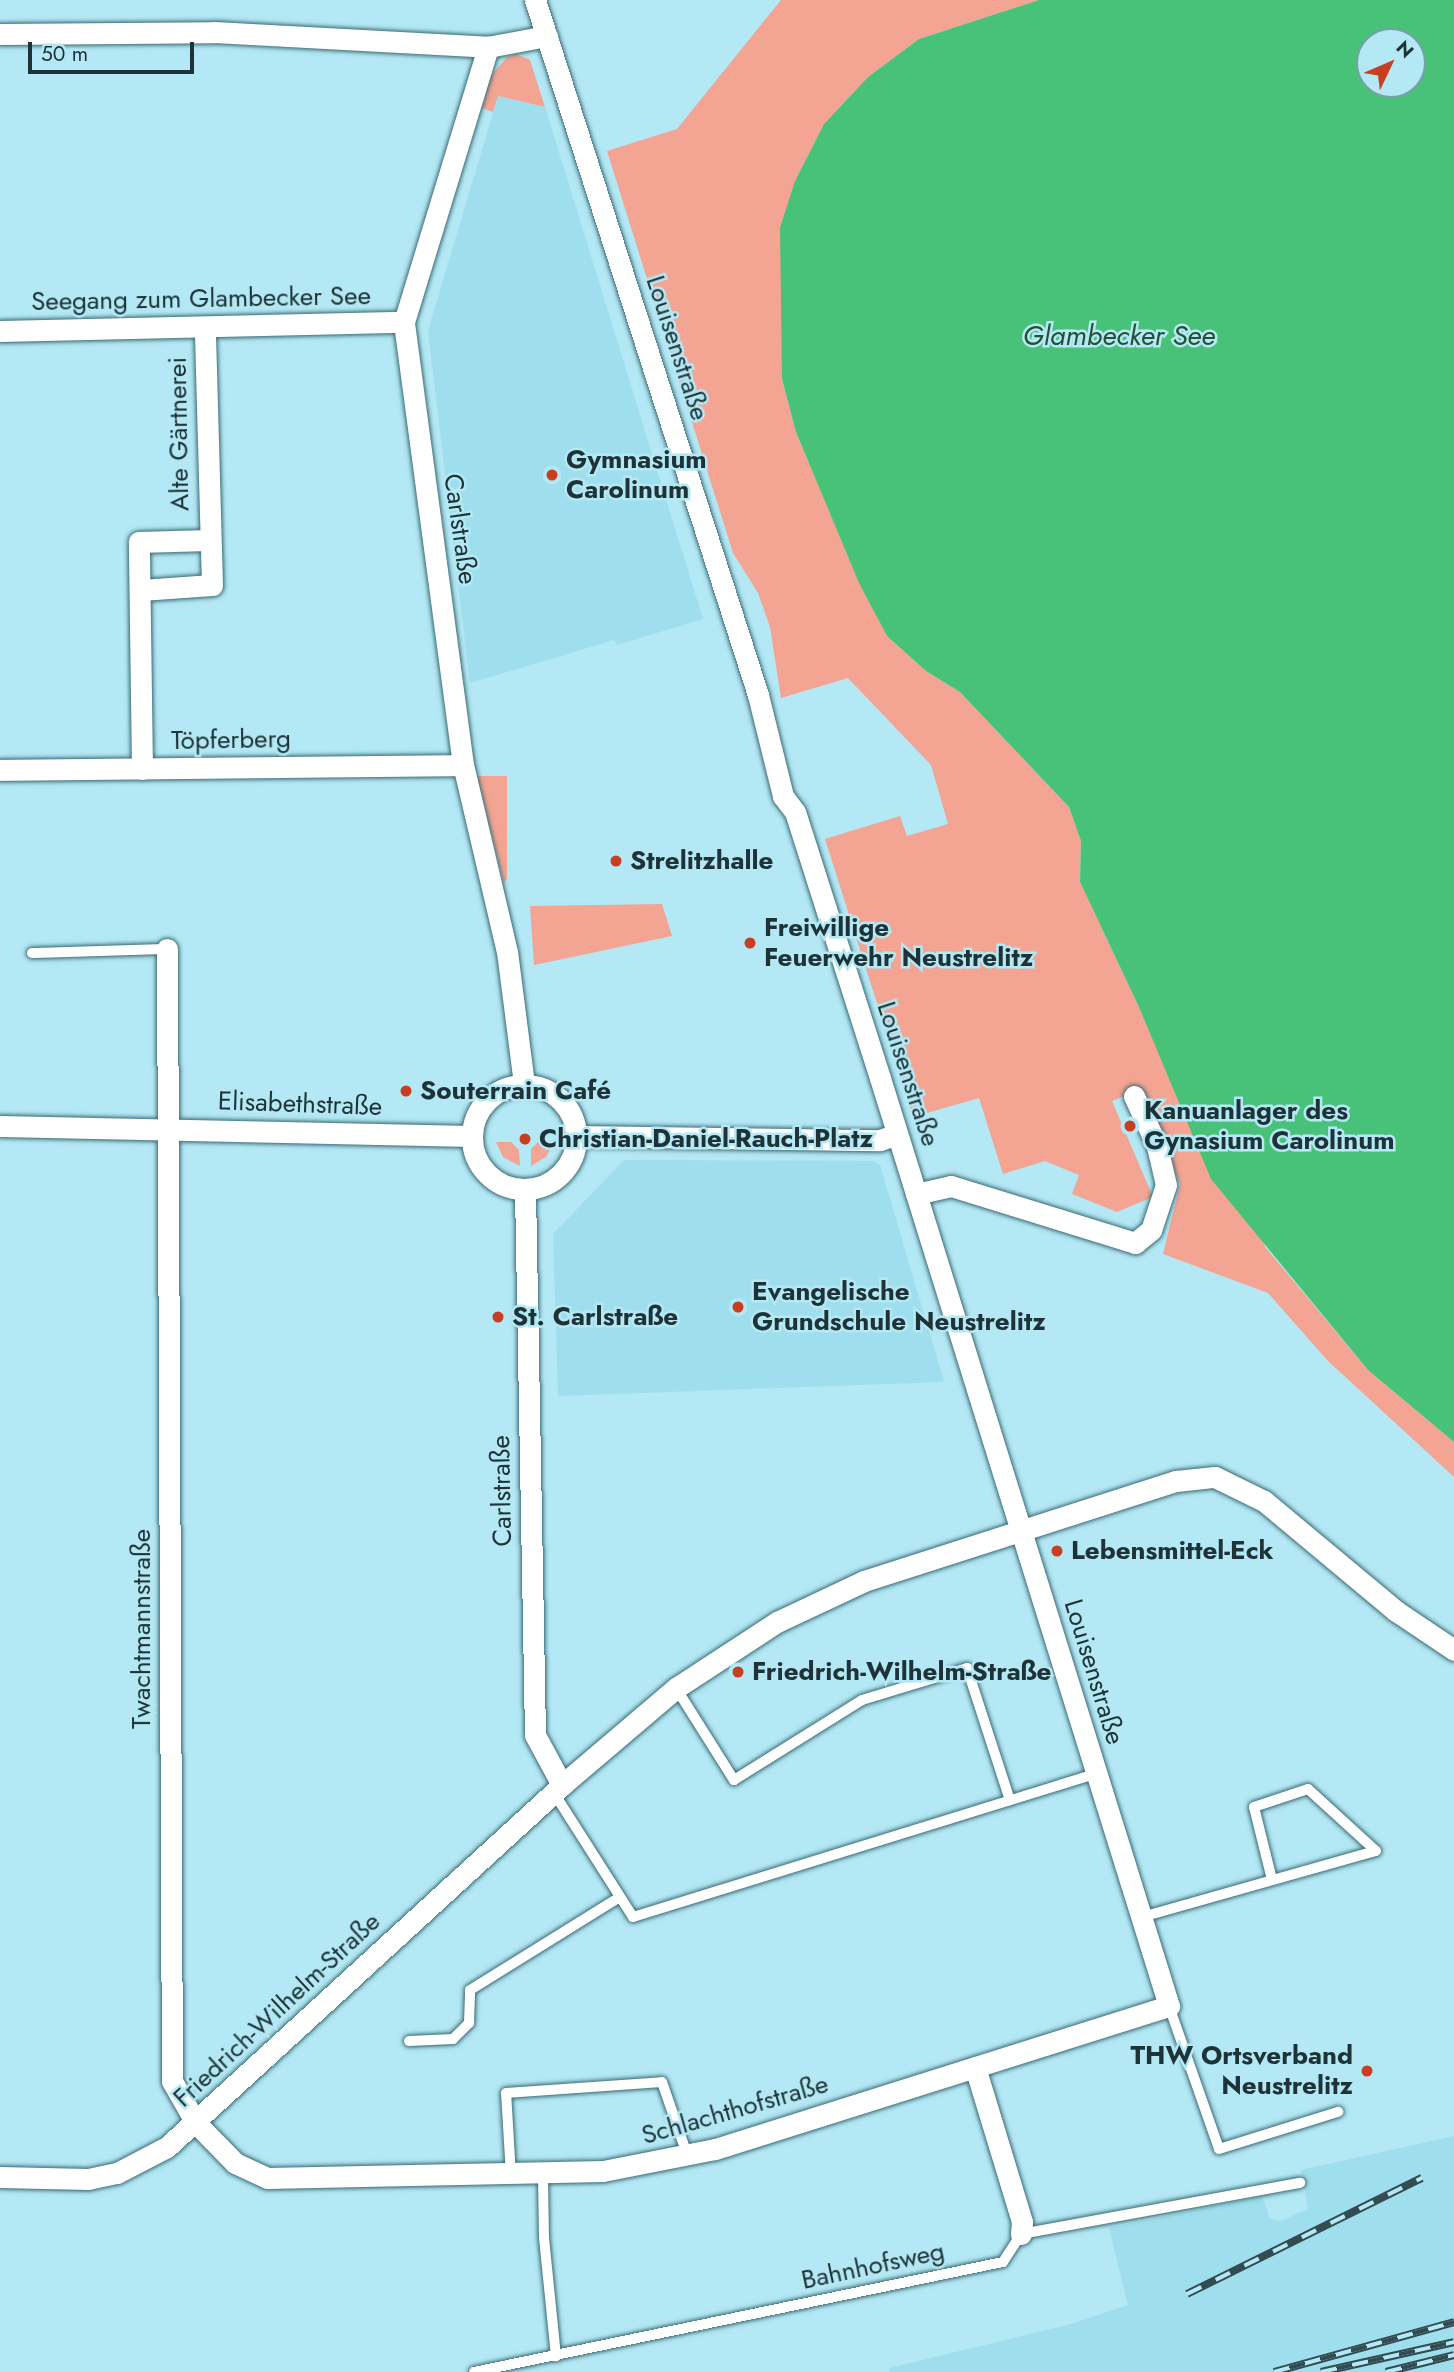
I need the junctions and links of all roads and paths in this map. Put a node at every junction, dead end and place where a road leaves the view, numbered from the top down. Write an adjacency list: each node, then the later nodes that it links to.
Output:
1 (535, 0): 3 (street, Louisenstraße)
2 (0, 34): 4 (street)
3 (547, 36): 4 (street); 19 (street, Louisenstraße)
4 (488, 47): 5 (street, Carlstraße)
5 (404, 322): 6 (street, Seegang zum Glambecker See); 10 (street, Carlstraße)
6 (205, 327): 7 (street, Seegang zum Glambecker See); 8 (street, Alte Gärtnerei)
7 (0, 331)
8 (208, 540): 9 (street, Alte Gärtnerei); 9 (street, Alte Gärtnerei)
9 (141, 590): 11 (street, Alte Gärtnerei)
10 (463, 765): 11 (street, Töpferberg); 15 (street, Carlstraße)
11 (142, 769): 12 (street, Töpferberg)
12 (0, 770)
13 (167, 949): 14 (lane); 18 (street)
14 (32, 953)
15 (524, 1084): 20 (street); 21 (street)
16 (1134, 1096): 23 (street)
17 (0, 1126): 18 (street, Elisabethstraße)
18 (168, 1129): 20 (street, Elisabethstraße); 37 (street, Twachtmannstraße)
19 (897, 1134): 21 (street); 23 (street, Louisenstraße)
20 (472, 1136): 22 (street)
21 (576, 1136): 22 (street)
22 (525, 1189): 28 (street, Carlstraße)
23 (916, 1194): 24 (street, Louisenstraße)
24 (1020, 1528): 25 (street, Friedrich-Wilhelm-Straße); 26 (street, Friedrich-Wilhelm-Straße); 27 (street, Louisenstraße)
25 (1454, 1650)
26 (676, 1688): 28 (street, Friedrich-Wilhelm-Straße); 29 (lane)
27 (1097, 1774): 29 (lane); 32 (street, Louisenstraße)
28 (558, 1789): 31 (lane); 37 (street, Friedrich-Wilhelm-Straße)
29 (1010, 1800): 31 (lane)
30 (1272, 1880): 30 (lane); 32 (lane)
31 (620, 1897): 34 (lane)
32 (1142, 1917): 33 (street, Louisenstraße)
33 (1169, 2006): 35 (street, Schlachthofstraße); 36 (lane)
34 (409, 2041)
35 (975, 2067): 38 (street, Schlachthofstraße); 43 (street)
36 (1338, 2112)
37 (195, 2123): 39 (street, Schlachthofstraße); 41 (street, Friedrich-Wilhelm-Straße)
38 (688, 2157): 39 (lane); 40 (street, Schlachthofstraße)
39 (511, 2176): 40 (street, Schlachthofstraße)
40 (543, 2176): 44 (lane)
41 (0, 2177)
42 (1300, 2183): 43 (lane)
43 (1021, 2234): 44 (lane, Bahnhofsweg)
44 (556, 2356): 45 (lane, Bahnhofsweg)
45 (474, 2372)

